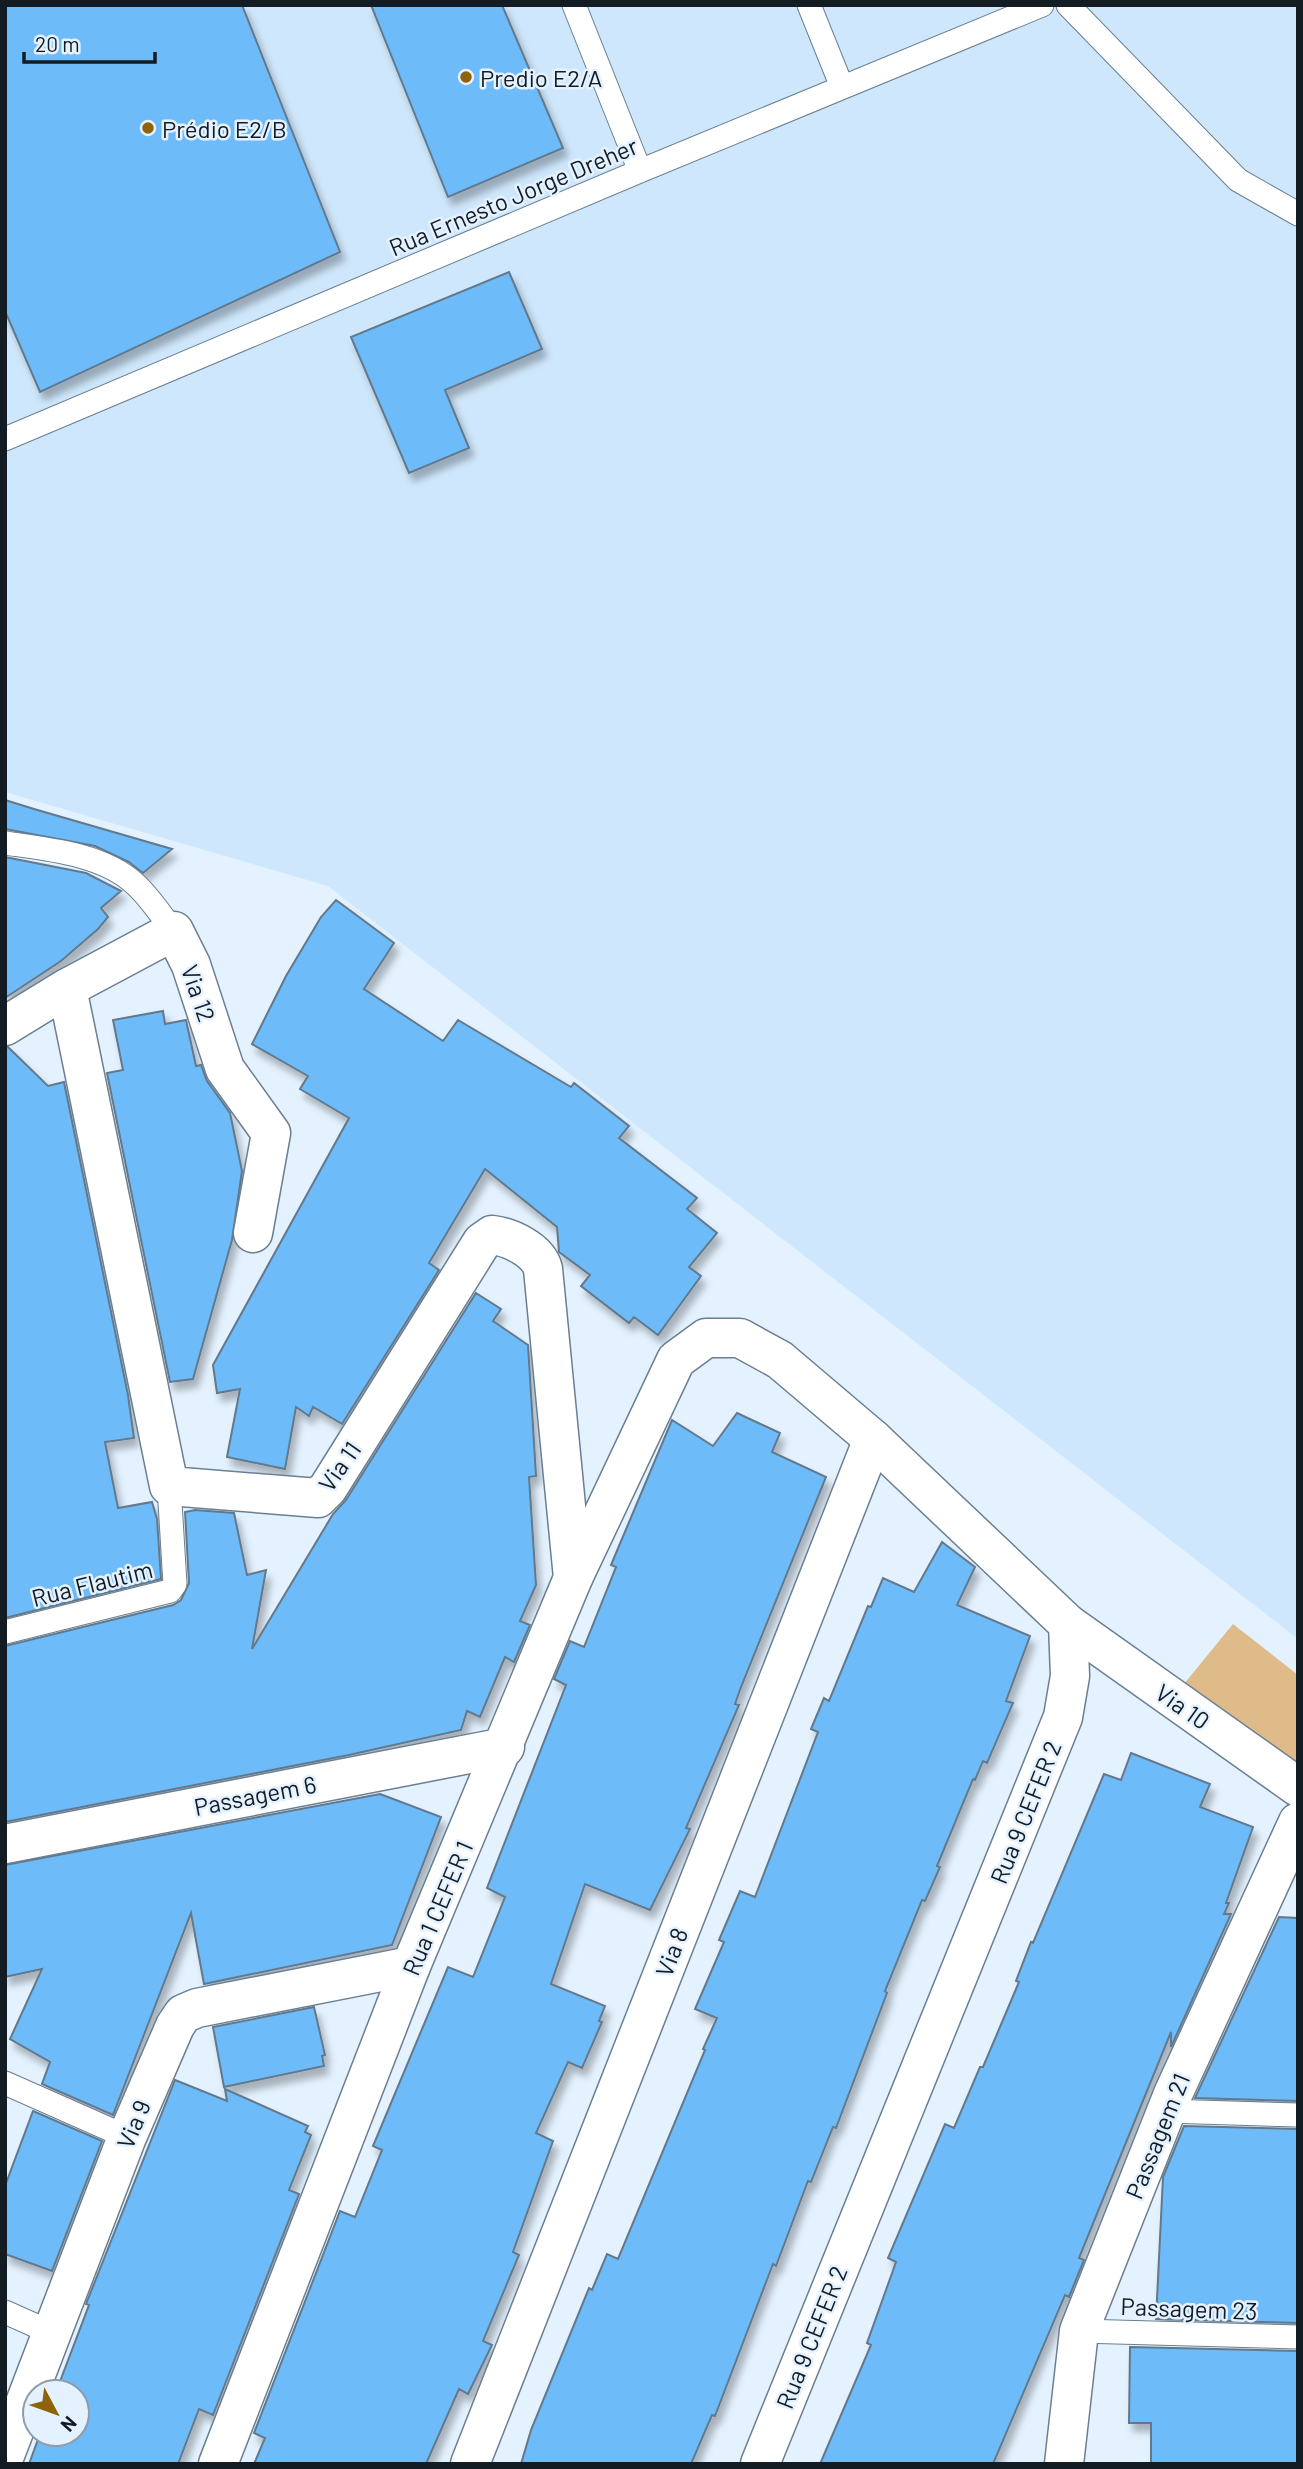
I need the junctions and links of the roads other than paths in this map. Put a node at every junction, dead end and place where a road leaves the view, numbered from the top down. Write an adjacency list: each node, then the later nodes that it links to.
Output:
1 (574, 5): 6 (lane)
2 (809, 5): 5 (lane)
3 (1042, 5): 5 (lane, Rua Ernesto Jorge Dreher)
4 (1068, 5): 7 (lane)
5 (842, 87): 6 (lane, Rua Ernesto Jorge Dreher)
6 (640, 171): 8 (lane, Rua Ernesto Jorge Dreher)
7 (1298, 214)
8 (5, 439)
9 (5, 842): 10 (lane)
10 (174, 931): 11 (street, Via 12); 13 (street, Via 12)
11 (67, 988): 12 (street, Via 12); 15 (street)
12 (5, 1026)
13 (253, 1233)
14 (873, 1439): 16 (street, Rua 1 CEFER 1); 17 (street); 34 (street, Via 8)
15 (169, 1486): 16 (street, Via 11); 18 (lane, Rua Flautim)
16 (573, 1578): 19 (street, Rua 1 CEFER 1)
17 (1068, 1624): 20 (street, Via 10); 35 (street, Rua 9 CEFER 2)
18 (5, 1632)
19 (505, 1747): 22 (street, Passagem 6); 23 (street, Rua 1 CEFER 1)
20 (1298, 1787)
21 (1298, 1822): 25 (street, Passagem 21)
22 (5, 1844)
23 (411, 1966): 27 (street, Via 9); 33 (street, Rua 1 CEFER 1)
24 (5, 2083): 27 (lane)
25 (1166, 2111): 26 (lane); 29 (street, Passagem 21)
26 (1298, 2115)
27 (127, 2137): 30 (street, Via 9)
28 (5, 2312): 30 (lane)
29 (1079, 2331): 31 (lane, Passagem 23); 36 (street, Passagem 21)
30 (52, 2333): 32 (street, Via 9)
31 (1298, 2337)
32 (5, 2455)
33 (218, 2464)
34 (470, 2464)
35 (760, 2464)
36 (1064, 2464)

